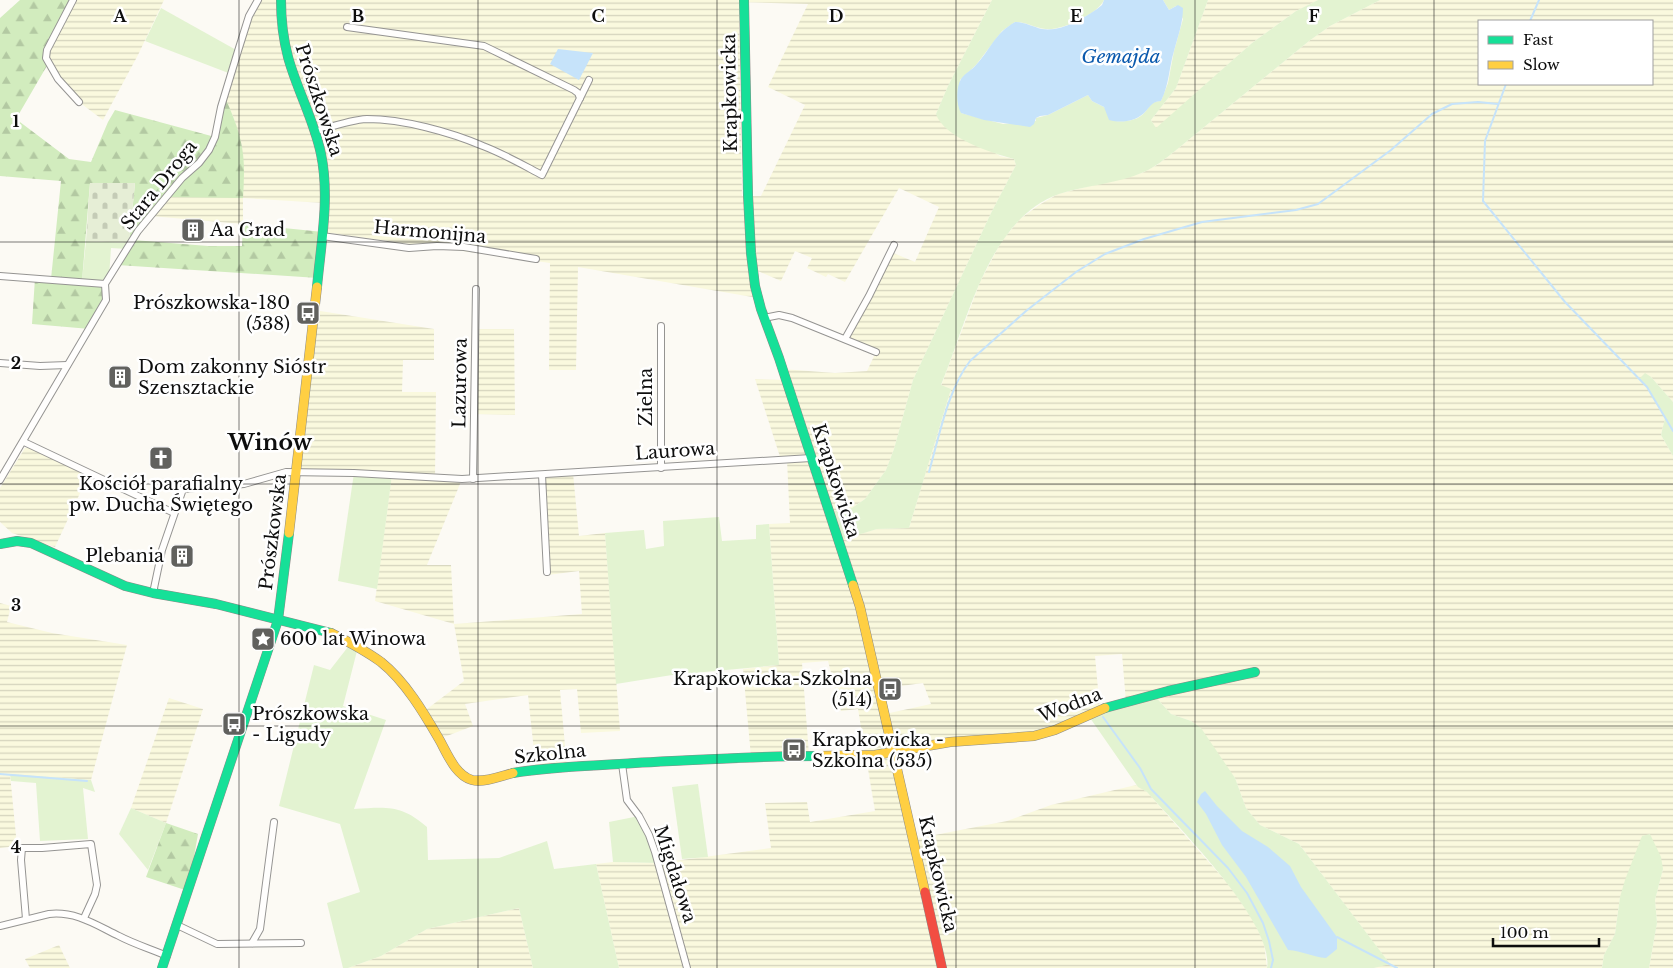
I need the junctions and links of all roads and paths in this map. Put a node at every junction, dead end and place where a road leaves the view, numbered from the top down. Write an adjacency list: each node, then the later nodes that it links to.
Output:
1 (72, 0): 8 (street)
2 (258, 0): 14 (street, Stara Droga)
3 (281, 0): 9 (main road, Prószkowska)
4 (744, 0): 16 (main road, Krapkowicka)
5 (347, 27): 7 (street)
6 (589, 80): 7 (street)
7 (580, 98): 9 (street)
8 (79, 102)
9 (314, 132): 10 (main road, Prószkowska)
10 (322, 236): 12 (street, Harmonijna); 25 (main road, Prószkowska)
11 (894, 245): 18 (street)
12 (536, 260)
13 (0, 276): 14 (street)
14 (106, 284): 21 (street, Stara Droga)
15 (476, 289): 27 (street, Lazurowa)
16 (764, 318): 18 (street); 23 (main road, Krapkowicka)
17 (661, 326): 24 (street, Zielna)
18 (845, 339): 19 (street)
19 (876, 352)
20 (0, 363): 21 (street)
21 (67, 366): 22 (street, Stara Droga)
22 (24, 442): 28 (street, Stara Droga); 29 (street)
23 (811, 458): 24 (street, Laurowa); 35 (main road, Krapkowicka)
24 (661, 468): 26 (street, Laurowa)
25 (297, 472): 27 (street, Laurowa); 29 (street, Laurowa); 33 (main road, Prószkowska)
26 (542, 475): 27 (street, Laurowa); 31 (street)
27 (473, 478)
28 (0, 480)
29 (174, 513): 32 (street)
30 (0, 544): 32 (main road)
31 (547, 572)
32 (153, 593): 33 (main road)
33 (278, 620): 36 (main road, Szkolna); 41 (main road, Prószkowska)
34 (1255, 672): 35 (main road, Wodna)
35 (895, 753): 36 (main road, Szkolna); 47 (main road, Krapkowicka)
36 (622, 764): 46 (street, Migdałowa)
37 (274, 822): 42 (street)
38 (84, 918): 39 (street); 39 (street); 44 (street)
39 (26, 919): 40 (street)
40 (0, 926)
41 (177, 926): 42 (street); 44 (main road, Prószkowska)
42 (252, 943): 43 (street)
43 (302, 943)
44 (167, 956): 45 (main road, Prószkowska)
45 (162, 968)
46 (687, 968)
47 (942, 968)

